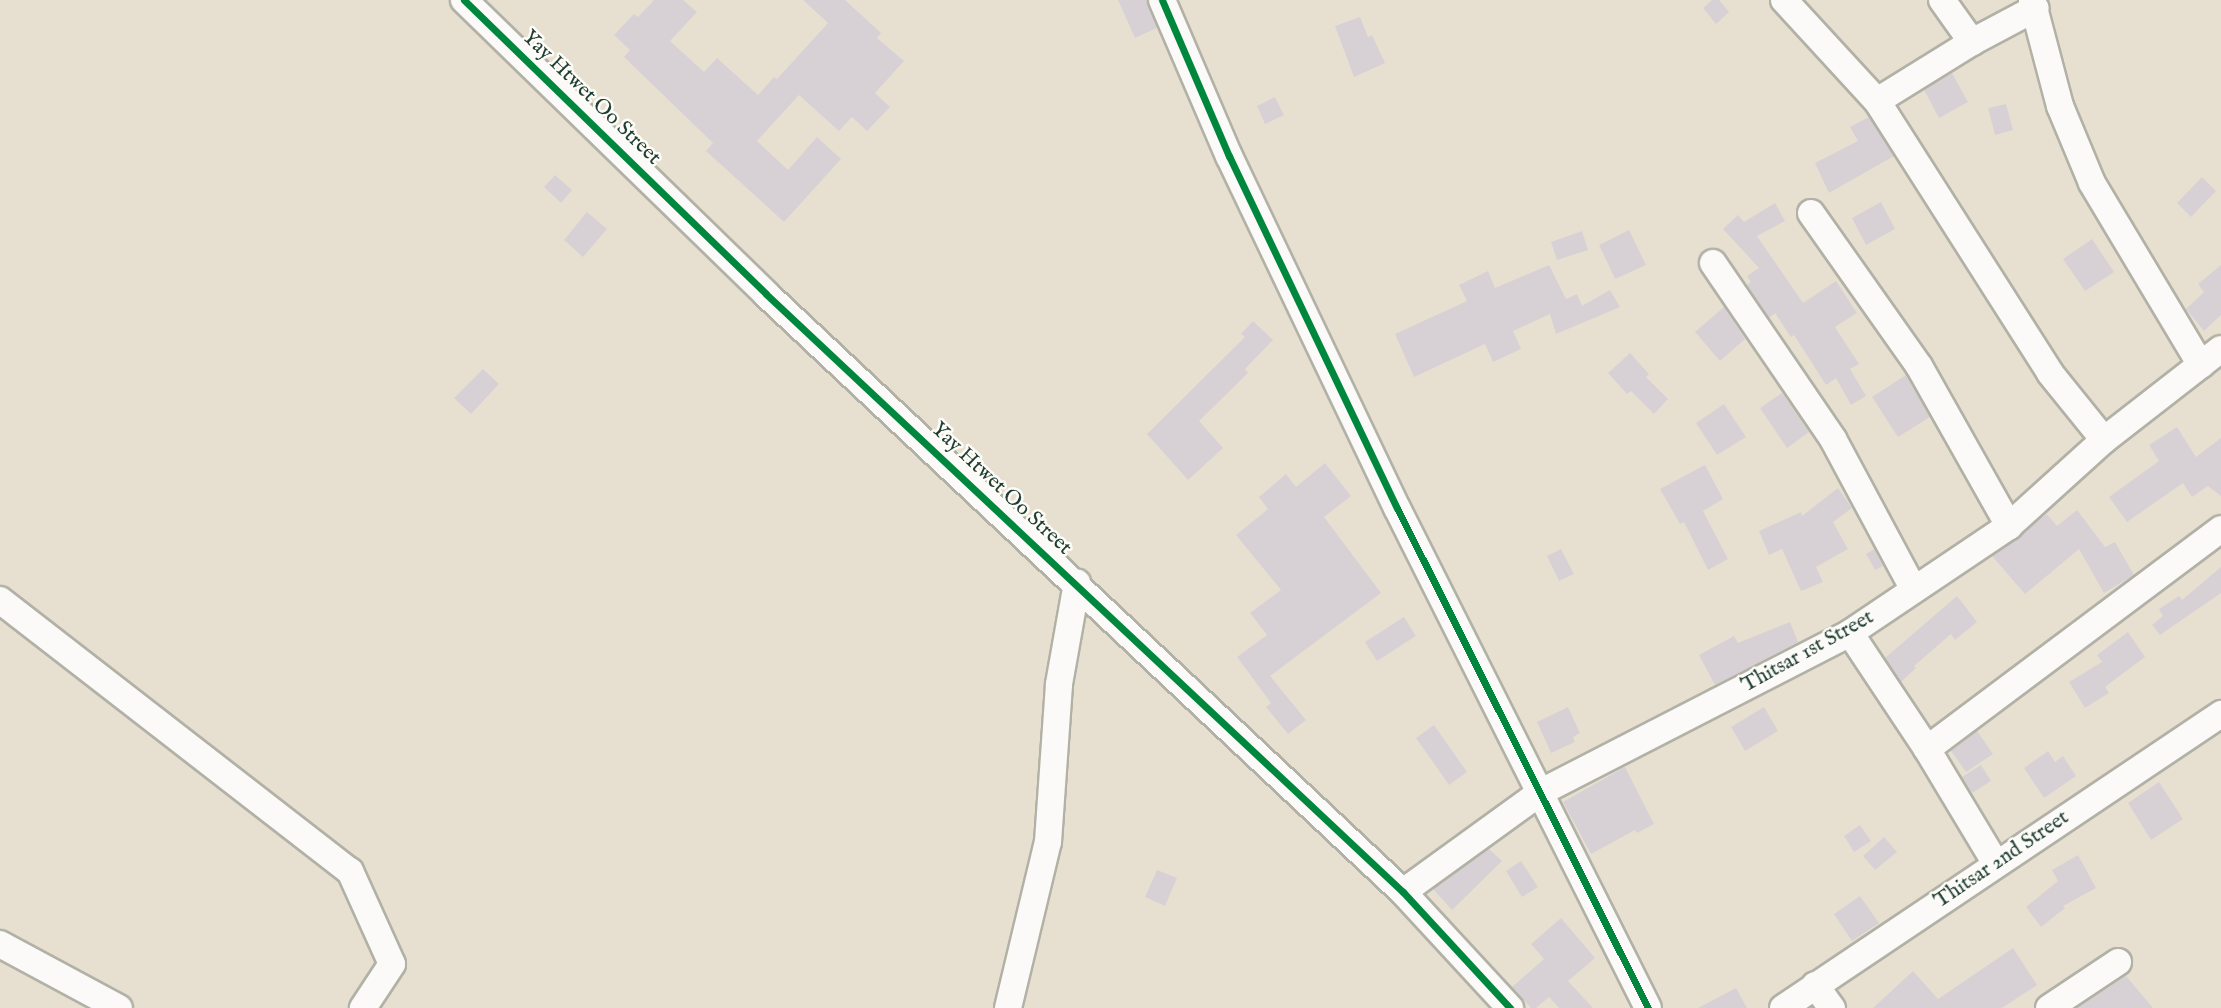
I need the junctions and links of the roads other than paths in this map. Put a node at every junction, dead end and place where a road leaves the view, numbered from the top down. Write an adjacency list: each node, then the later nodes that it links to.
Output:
1 (464, 0): 14 (street, Yay Htwet Oo Street)
2 (1162, 0): 20 (street)
3 (1784, 0): 7 (street)
4 (1942, 0): 6 (street)
5 (2034, 4): 6 (street); 10 (street)
6 (1972, 43): 7 (street)
7 (1877, 101): 11 (street)
8 (1811, 213): 12 (street)
9 (1713, 263): 15 (street)
10 (2211, 357): 11 (street, Thitsar 1st Street)
11 (2104, 440): 12 (street, Thitsar 1st Street)
12 (2009, 526): 15 (street, Thitsar 1st Street)
13 (2221, 528): 19 (street)
14 (1077, 583): 22 (street, Yay Htwet Oo Street); 28 (street)
15 (1913, 588): 17 (street, Thitsar 1st Street)
16 (0, 600): 27 (street)
17 (1850, 633): 19 (street); 20 (street, Thitsar 1st Street)
18 (2221, 714): 21 (street, Thitsar 2nd Street)
19 (1927, 749): 21 (street)
20 (1541, 792): 22 (street, Thitsar 1st Street); 30 (street)
21 (1996, 864): 25 (street, Thitsar 2nd Street)
22 (1404, 892): 29 (street, Yay Htwet Oo Street)
23 (0, 944): 26 (street)
24 (2118, 962): 33 (street)
25 (1815, 985): 31 (street, Thitsar 2nd Street); 32 (street)
26 (120, 1008)
27 (363, 1008)
28 (1008, 1008)
29 (1510, 1008)
30 (1648, 1008)
31 (1783, 1008)
32 (1832, 1008)
33 (2049, 1008)

